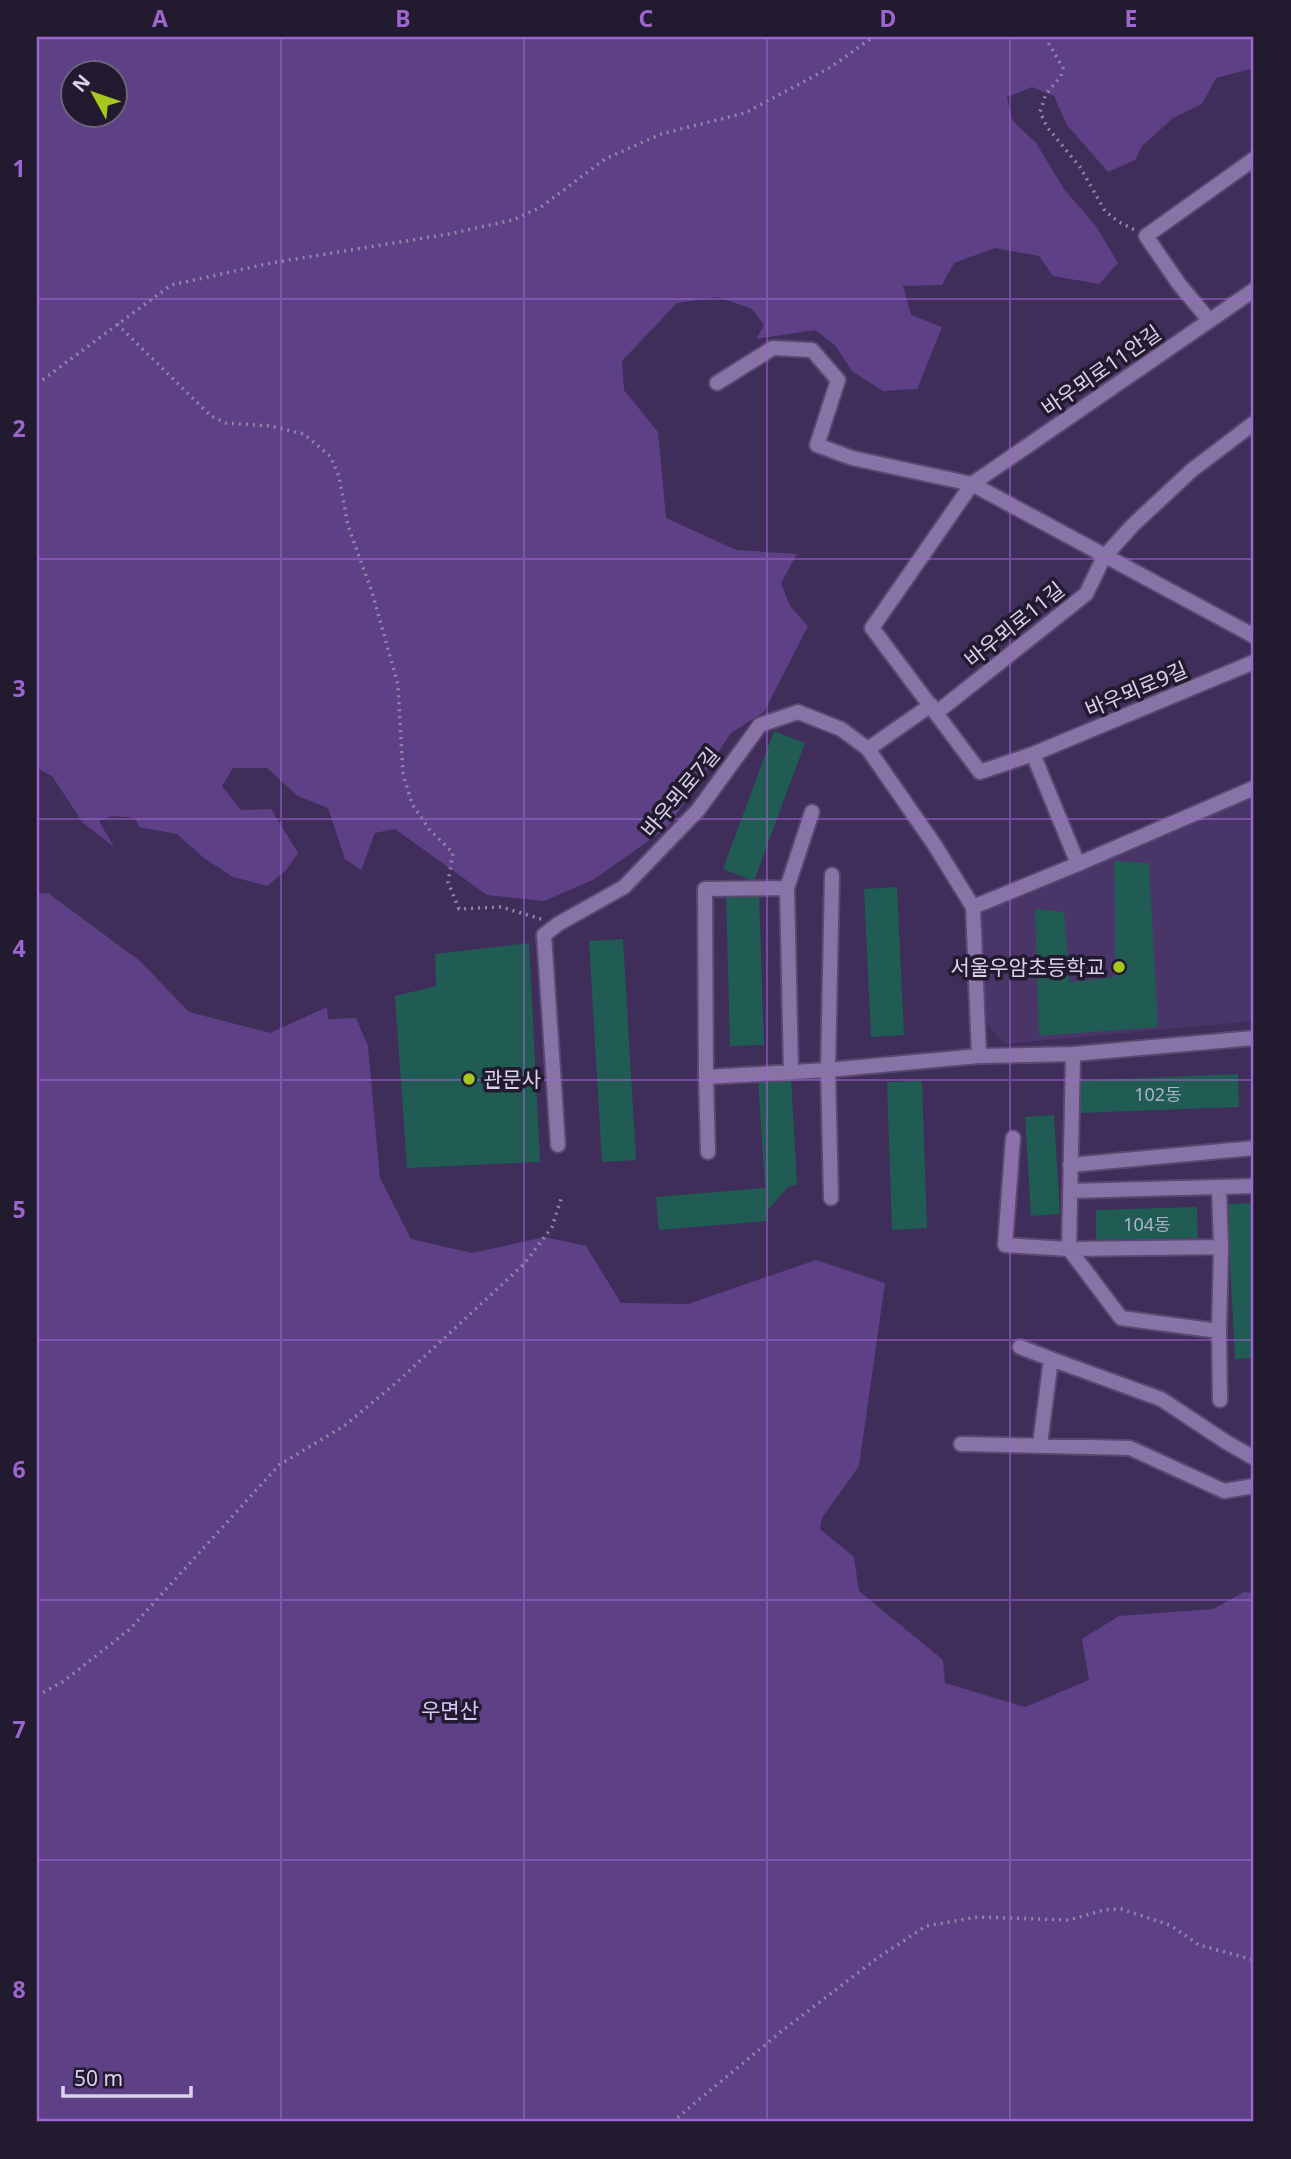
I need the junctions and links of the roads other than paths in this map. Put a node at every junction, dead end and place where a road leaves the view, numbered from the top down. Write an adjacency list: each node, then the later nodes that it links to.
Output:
1 (1254, 159): 3 (street)
2 (1254, 290): 3 (street, 바우뫼로11안길)
3 (1209, 320): 6 (street, 바우뫼로11안길)
4 (717, 383): 6 (street)
5 (1254, 423): 7 (street, 바우뫼로11길)
6 (972, 484): 7 (street); 10 (street, 바우뫼로11안길)
7 (1104, 557): 8 (street); 10 (street, 바우뫼로11길)
8 (1254, 636)
9 (1254, 662): 12 (street, 바우뫼로9길)
10 (933, 709): 11 (street, 바우뫼로11길); 12 (street, 바우뫼로9길)
11 (868, 749): 18 (street, 바우뫼로7길); 26 (street, 바우뫼로7길)
12 (1033, 754): 15 (street)
13 (1254, 788): 15 (street)
14 (812, 812): 17 (street)
15 (1078, 864): 18 (street)
16 (832, 875): 22 (street)
17 (787, 888): 23 (street); 24 (street)
18 (973, 907): 21 (street, 바우뫼로7길)
19 (1254, 1038): 20 (street)
20 (1073, 1054): 21 (street); 29 (street)
21 (979, 1056): 22 (street)
22 (828, 1070): 23 (street); 33 (street)
23 (791, 1072): 24 (street)
24 (706, 1077): 28 (street)
25 (1013, 1138): 35 (street)
26 (558, 1145)
27 (1254, 1148): 29 (street)
28 (708, 1152)
29 (1070, 1166): 32 (street)
30 (1254, 1186): 31 (street)
31 (1219, 1187): 32 (street); 34 (street)
32 (1070, 1191): 35 (street)
33 (831, 1198)
34 (1221, 1247): 35 (street); 36 (street)
35 (1069, 1249): 36 (street)
36 (1219, 1331): 39 (street)
37 (1020, 1347): 38 (street)
38 (1051, 1359): 41 (street); 42 (street)
39 (1220, 1400)
40 (961, 1444): 41 (street)
41 (1040, 1444): 43 (street)
42 (1254, 1458)
43 (1254, 1486)

